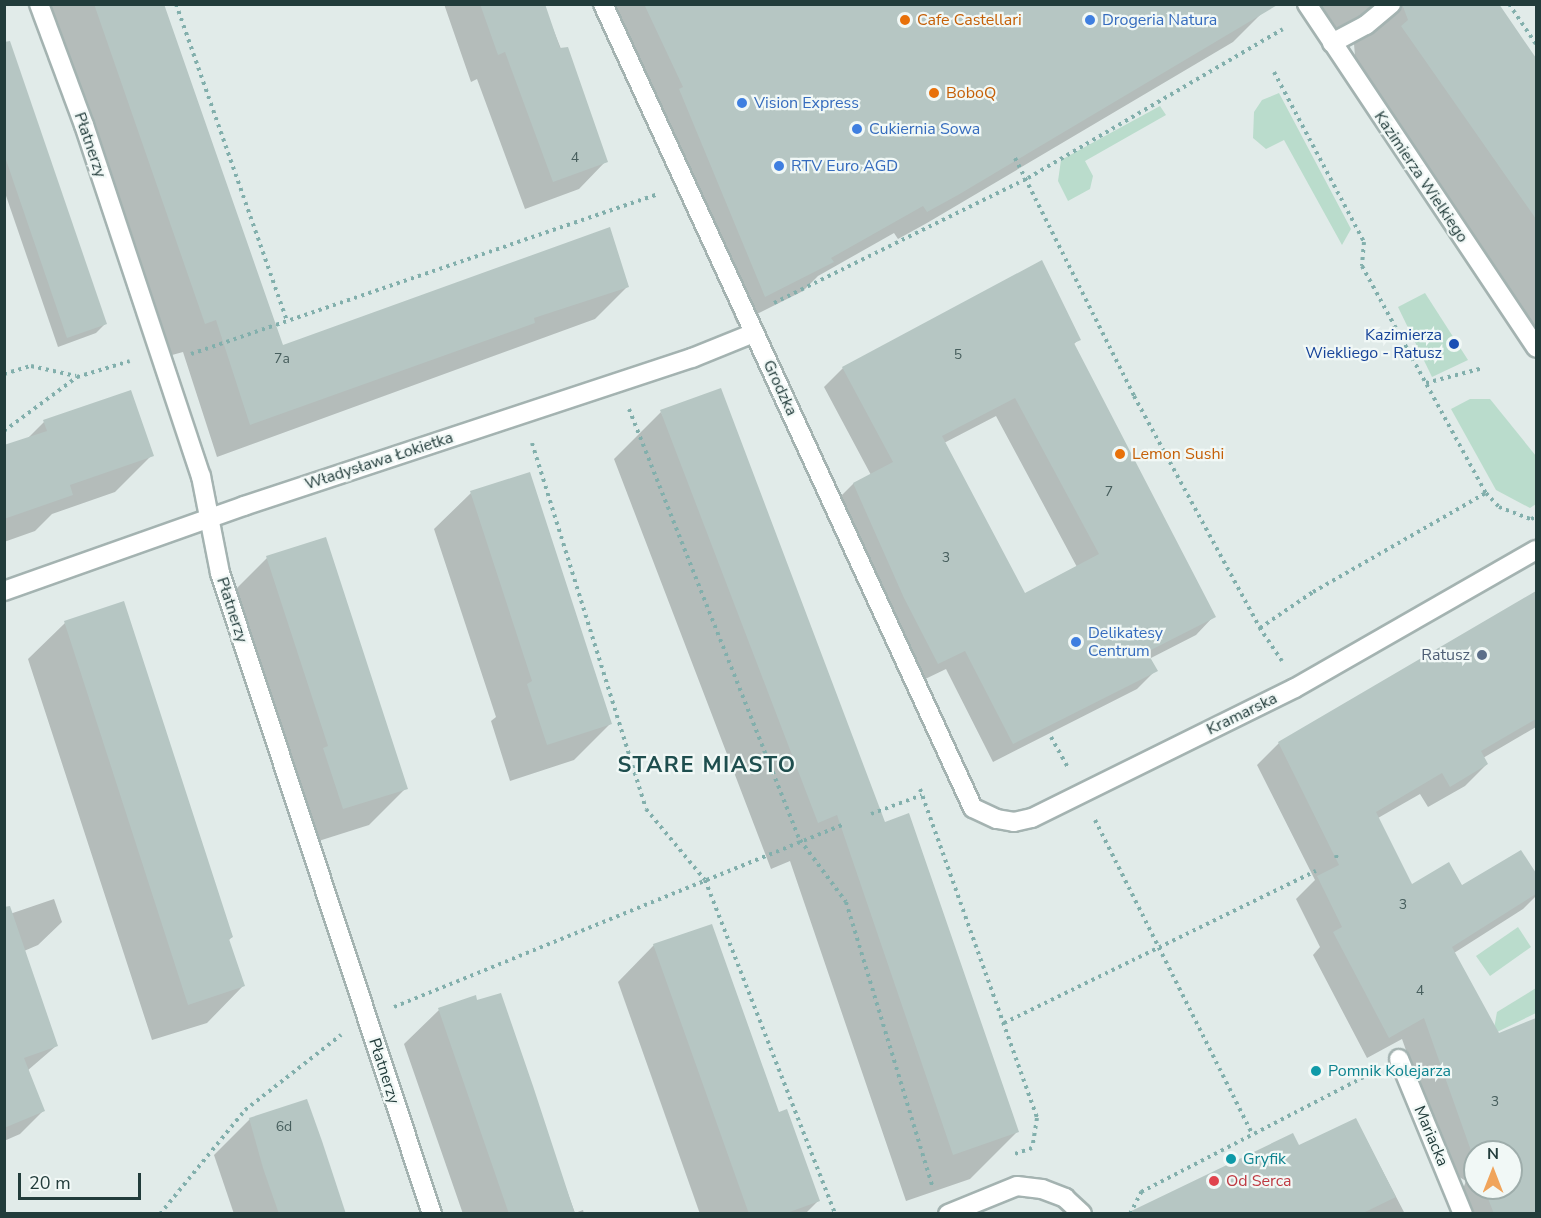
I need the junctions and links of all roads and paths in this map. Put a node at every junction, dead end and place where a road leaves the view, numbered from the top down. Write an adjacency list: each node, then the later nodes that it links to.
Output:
1 (39, 4): 29 (street, Płatnerzy)
2 (176, 4): 15 (path)
3 (603, 4): 16 (street, Grodzka)
4 (1307, 4): 8 (street, Kazimierza Wielkiego)
5 (1391, 4): 8 (street)
6 (1509, 4): 9 (path)
7 (1283, 29): 12 (path)
8 (1332, 43): 17 (street, Kazimierza Wielkiego)
9 (1536, 44)
10 (1274, 72): 23 (path)
11 (1015, 158): 12 (path)
12 (1028, 178): 14 (path); 32 (path)
13 (665, 191): 15 (path)
14 (765, 308)
15 (287, 321): 18 (path)
16 (754, 333): 29 (street, Władysława Łokietka); 35 (street, Grodzka)
17 (1536, 348)
18 (185, 356)
19 (142, 358): 22 (path)
20 (1483, 368): 23 (path)
21 (4, 374): 22 (path)
22 (77, 376): 25 (path)
23 (1426, 383): 27 (path)
24 (628, 406): 41 (path)
25 (4, 431)
26 (530, 440): 43 (path)
27 (1486, 494): 28 (path); 32 (path)
28 (1536, 517)
29 (207, 520): 31 (street, Władysława Łokietka); 53 (street, Płatnerzy)
30 (1536, 550): 38 (street, Kramarska)
31 (4, 591)
32 (1260, 628): 33 (path)
33 (1283, 663)
34 (1051, 737): 38 (path)
35 (955, 772): 38 (street, Kramarska)
36 (920, 789): 37 (path)
37 (922, 795): 39 (path); 46 (path)
38 (1082, 795): 44 (path)
39 (871, 814)
40 (844, 824): 41 (path)
41 (800, 840): 43 (path); 51 (path)
42 (1316, 871): 44 (path)
43 (705, 880): 45 (path); 54 (path)
44 (1158, 946): 46 (path); 49 (path)
45 (386, 1010)
46 (1004, 1023): 50 (path)
47 (346, 1031): 52 (path)
48 (1399, 1059): 49 (path); 58 (street, Mariacka)
49 (1253, 1135): 57 (path)
50 (1012, 1155)
51 (932, 1185)
52 (160, 1214)
53 (432, 1214)
54 (835, 1214)
55 (948, 1214): 56 (street)
56 (1082, 1214)
57 (1130, 1214)
58 (1463, 1214)

